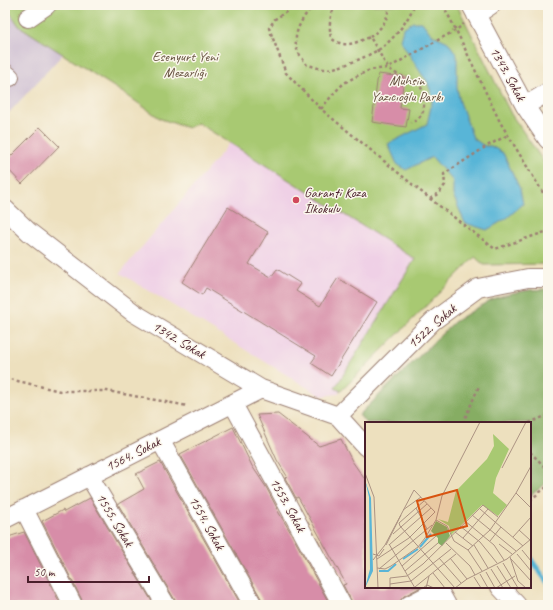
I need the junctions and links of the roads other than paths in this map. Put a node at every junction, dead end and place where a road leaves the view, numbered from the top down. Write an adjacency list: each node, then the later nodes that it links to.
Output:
1 (48, 5): 4 (street)
2 (491, 5): 3 (street)
3 (474, 10): 6 (street, 1343. Sokak)
4 (28, 18)
5 (548, 92): 6 (street)
6 (526, 106): 7 (street, 1343. Sokak)
7 (548, 140)
8 (5, 209): 10 (street, 1342. Sokak)
9 (548, 278): 12 (street, 1522. Sokak)
10 (262, 389): 11 (street, 1564. Sokak); 12 (street, 1342. Sokak)
11 (233, 404): 13 (street, 1564. Sokak); 23 (street, 1553. Sokak)
12 (338, 416): 14 (street, 1342. Sokak)
13 (160, 440): 15 (street, 1564. Sokak); 22 (street, 1554. Sokak)
14 (365, 446)
15 (89, 476): 16 (street, 1564. Sokak); 21 (street, 1555. Sokak)
16 (24, 509): 17 (street, 1564. Sokak); 20 (street)
17 (5, 519)
18 (501, 588): 25 (street)
19 (441, 594): 24 (street)
20 (73, 605)
21 (166, 605)
22 (253, 605)
23 (342, 605)
24 (409, 605)
25 (517, 605)

